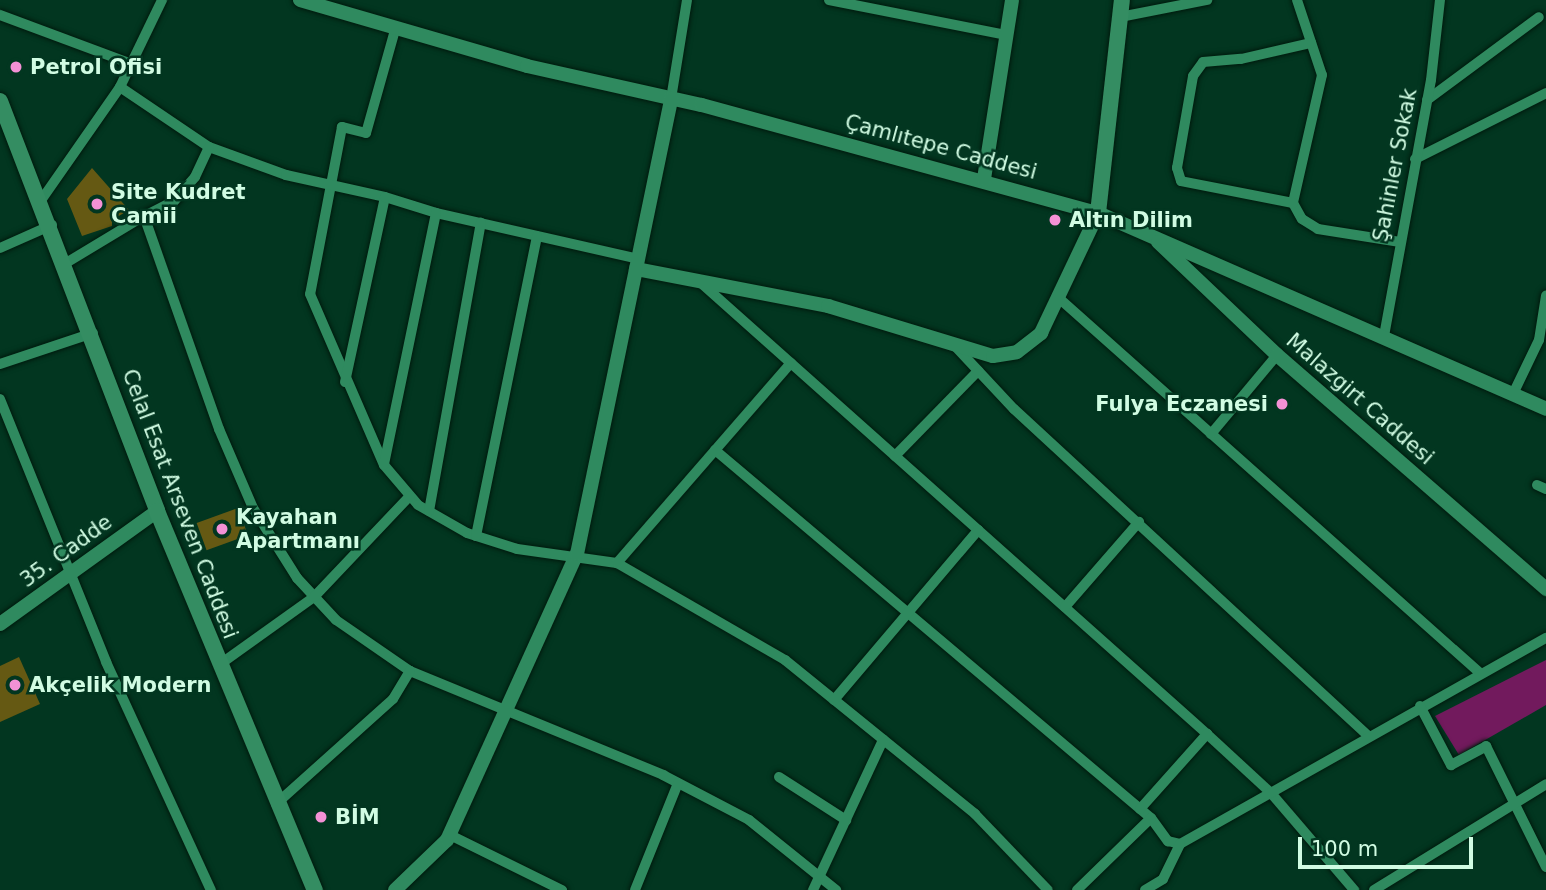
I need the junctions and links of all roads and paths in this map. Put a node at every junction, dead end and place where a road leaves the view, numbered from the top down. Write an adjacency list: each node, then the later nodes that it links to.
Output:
1 (162, 0): 15 (street)
2 (300, 0): 12 (street, Çamlıtepe Caddesi)
3 (687, 0): 18 (street)
4 (829, 0): 13 (street)
5 (1012, 0): 13 (street)
6 (1207, 0): 9 (street)
7 (1297, 0): 14 (street)
8 (1440, 0): 19 (street, Şahinler Sokak)
9 (1121, 8): 30 (main road)
10 (0, 15): 15 (street)
11 (1539, 17): 19 (street)
12 (395, 30): 18 (street, Çamlıtepe Caddesi); 25 (street)
13 (1006, 36): 24 (street)
14 (1311, 43): 28 (street); 28 (street)
15 (132, 64): 16 (street)
16 (120, 87): 22 (street); 27 (street)
17 (1546, 93): 23 (street)
18 (671, 99): 24 (street, Çamlıtepe Caddesi); 39 (street)
19 (1427, 100): 23 (street, Şahinler Sokak)
20 (0, 101): 21 (main road, Celal Esat Arseven Caddesi)
21 (5, 127): 27 (main road, Celal Esat Arseven Caddesi)
22 (209, 147): 25 (street); 31 (street)
23 (1415, 159): 36 (street, Şahinler Sokak)
24 (984, 179): 30 (street, Çamlıtepe Caddesi)
25 (330, 184): 26 (street); 50 (street)
26 (385, 197): 29 (street); 50 (street)
27 (41, 199): 33 (main road, Celal Esat Arseven Caddesi)
28 (1293, 203): 36 (street)
29 (436, 213): 32 (street); 57 (street)
30 (1098, 213): 34 (street, Çamlıtepe Caddesi); 42 (street)
31 (144, 216): 38 (street); 68 (street)
32 (481, 223): 35 (street); 60 (street)
33 (52, 225): 37 (street); 38 (main road, Celal Esat Arseven Caddesi)
34 (1151, 235): 44 (street, Çamlıtepe Caddesi); 46 (street, Malazgirt Caddesi)
35 (537, 236): 39 (street); 63 (street)
36 (1400, 242): 44 (street, Şahinler Sokak)
37 (0, 248)
38 (66, 263): 43 (main road, Celal Esat Arseven Caddesi)
39 (637, 264): 40 (street); 64 (street)
40 (699, 281): 45 (street); 47 (street)
41 (1546, 296): 51 (street)
42 (1061, 300): 45 (street); 54 (street)
43 (93, 333): 48 (street); 59 (main road, Celal Esat Arseven Caddesi)
44 (1384, 337): 51 (street, Çamlıtepe Caddesi)
45 (951, 341): 49 (street)
46 (1277, 355): 54 (street); 67 (street, Malazgirt Caddesi)
47 (791, 363): 55 (street); 56 (street)
48 (0, 364)
49 (978, 371): 56 (street); 61 (street)
50 (345, 382): 57 (street)
51 (1513, 394): 53 (street, Çamlıtepe Caddesi)
52 (0, 398): 66 (street)
53 (1546, 409)
54 (1211, 433): 75 (street)
55 (715, 450): 65 (street); 70 (street)
56 (895, 456): 62 (street)
57 (384, 465): 58 (street)
58 (410, 496): 60 (street); 68 (street)
59 (157, 511): 66 (street, 35. Cadde); 73 (main road, Celal Esat Arseven Caddesi)
60 (429, 511): 63 (street)
61 (1139, 523): 69 (street); 80 (street)
62 (978, 530): 69 (street); 70 (street)
63 (476, 536): 64 (street)
64 (577, 554): 65 (street); 78 (street)
65 (617, 563): 76 (street)
66 (71, 575): 71 (street, 35. Cadde); 95 (street)
67 (1546, 589)
68 (314, 597): 73 (street); 74 (street)
69 (1065, 607): 79 (street)
70 (908, 613): 76 (street); 88 (street)
71 (0, 624)
72 (1546, 638): 75 (street)
73 (219, 665): 87 (main road, Celal Esat Arseven Caddesi)
74 (410, 671): 78 (street); 87 (street)
75 (1480, 673): 77 (street)
76 (834, 700): 81 (street)
77 (1420, 706): 80 (street); 86 (street)
78 (506, 708): 83 (street); 91 (street)
79 (1207, 734): 85 (street); 88 (street)
80 (1368, 736): 85 (street)
81 (883, 740): 90 (street); 102 (street)
82 (779, 777): 90 (street)
83 (678, 783): 94 (street); 99 (street)
84 (1546, 784): 86 (street)
85 (1271, 793): 92 (street); 105 (street)
86 (1516, 803): 93 (street); 106 (street)
87 (276, 804): 96 (main road, Celal Esat Arseven Caddesi)
88 (1140, 809): 89 (street)
89 (1151, 818): 92 (street); 103 (street)
90 (846, 820): 94 (street)
91 (450, 835): 97 (street); 98 (street)
92 (1180, 844): 104 (street)
93 (1546, 867)
94 (819, 876): 100 (street); 101 (street)
95 (211, 890)
96 (316, 890)
97 (395, 890)
98 (562, 890)
99 (635, 890)
100 (813, 890)
101 (836, 890)
102 (1048, 890)
103 (1077, 890)
104 (1145, 890)
105 (1354, 890)
106 (1374, 890)

